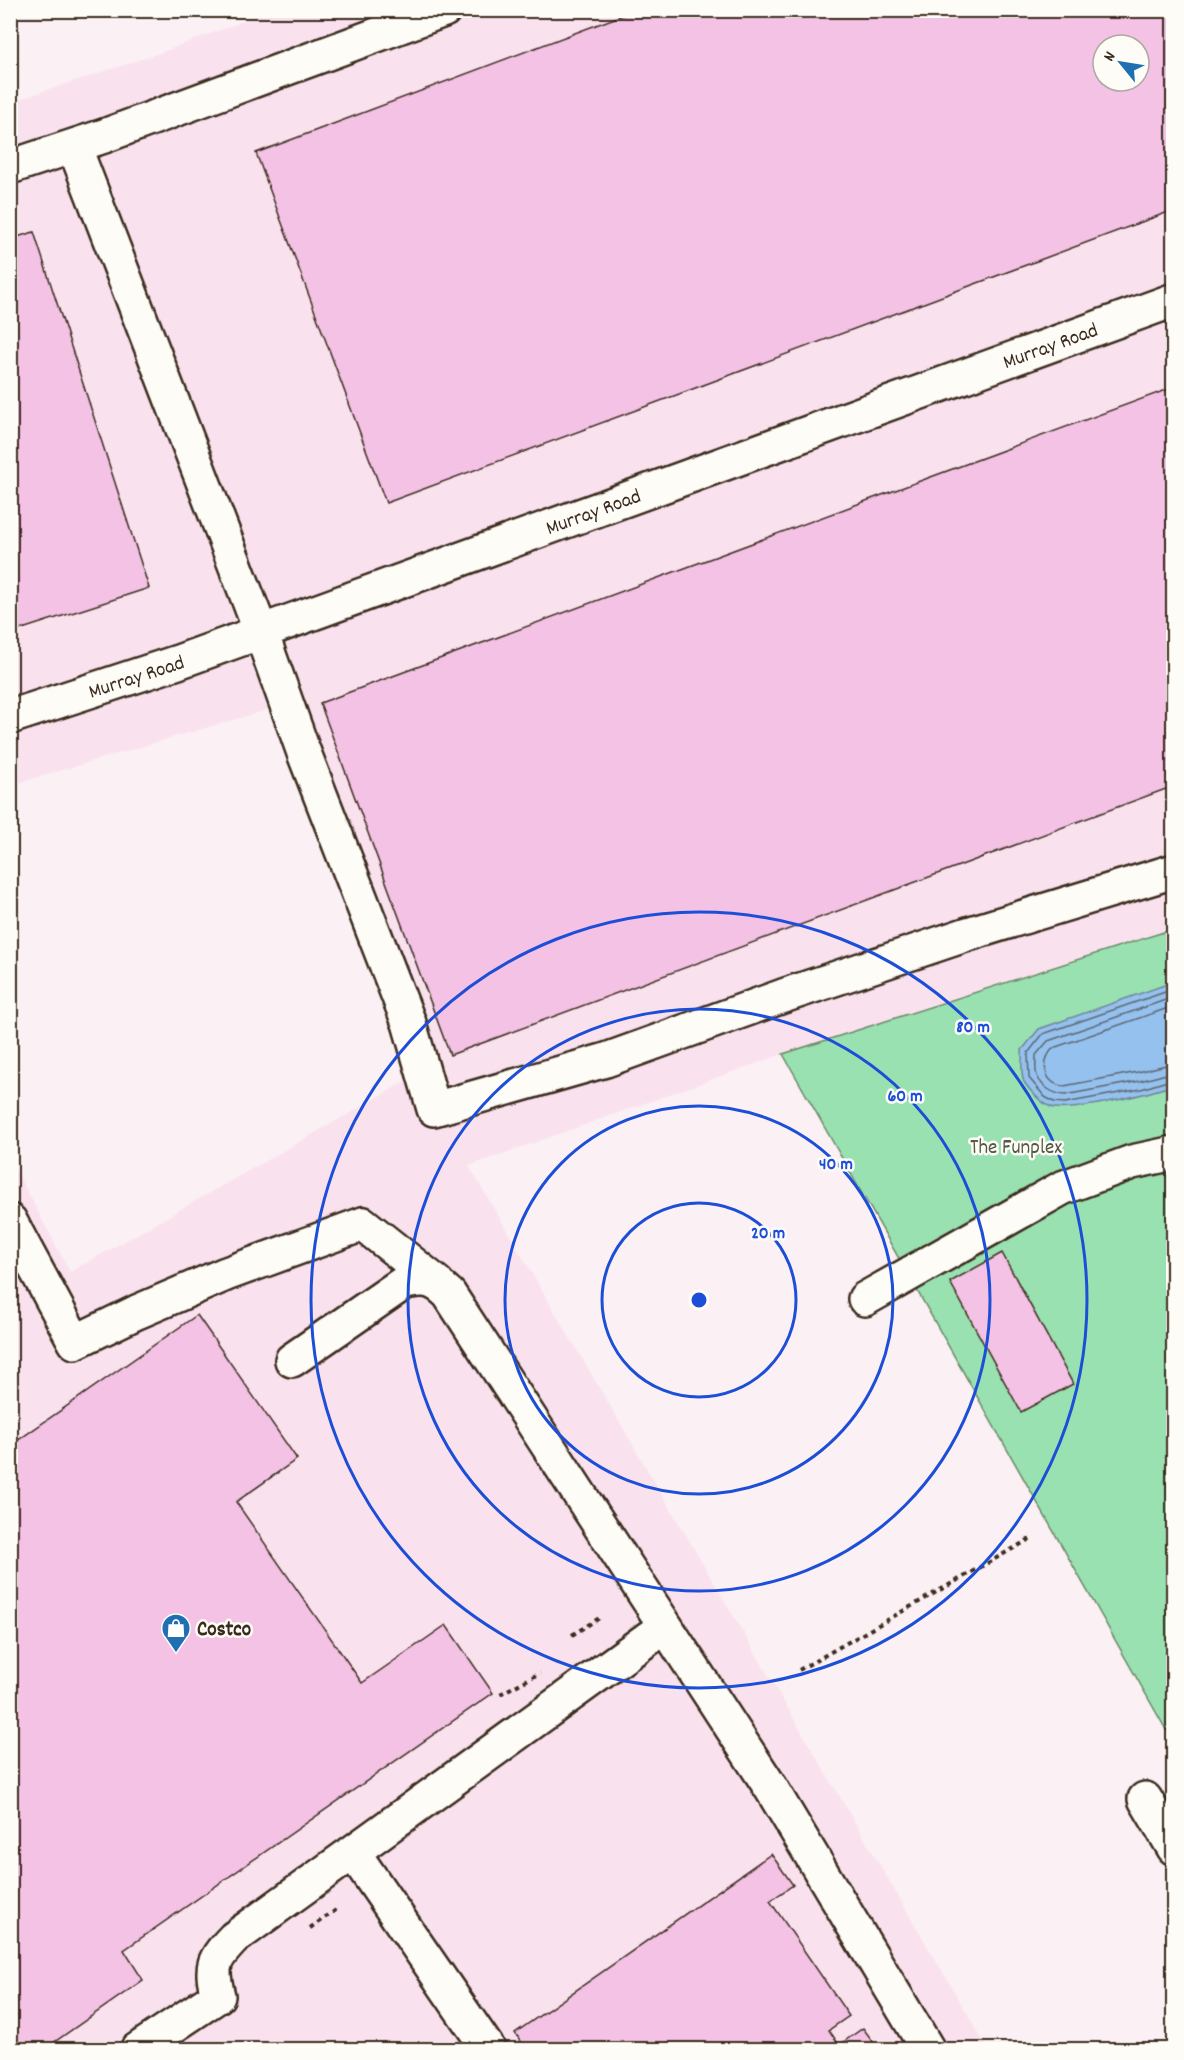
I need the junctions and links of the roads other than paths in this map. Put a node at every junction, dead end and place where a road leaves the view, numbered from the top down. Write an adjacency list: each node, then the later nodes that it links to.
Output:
1 (444, 10): 2 (street)
2 (74, 146): 3 (street); 5 (street)
3 (10, 167)
4 (1173, 300): 5 (street, Murray Road)
5 (261, 632): 6 (street, Murray Road); 7 (street)
6 (10, 717)
7 (1173, 871)
8 (1173, 1153): 11 (street)
9 (10, 1221): 10 (street)
10 (437, 1283): 12 (street); 13 (street)
11 (865, 1299)
12 (292, 1360)
13 (664, 1627): 16 (street); 19 (street)
14 (1145, 1800): 15 (street)
15 (1173, 1848)
16 (352, 1852): 17 (street); 18 (street)
17 (137, 2049)
18 (489, 2049)
19 (928, 2049)

